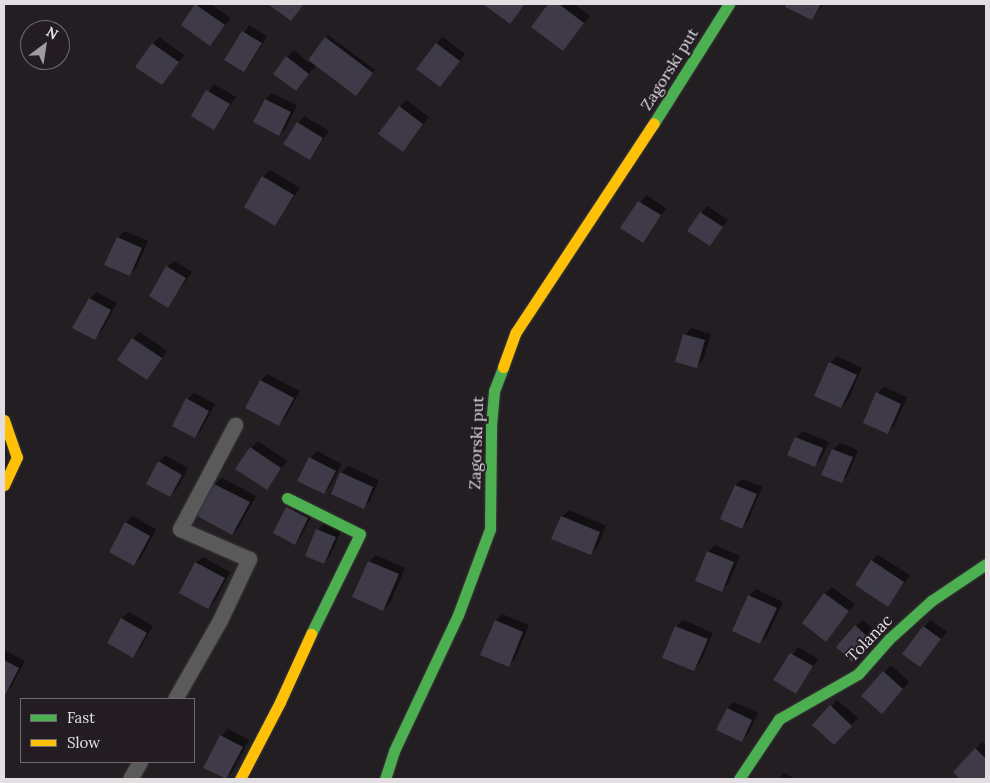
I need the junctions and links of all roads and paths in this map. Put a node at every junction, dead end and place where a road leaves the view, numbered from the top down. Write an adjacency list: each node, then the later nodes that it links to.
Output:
1 (729, 4): 11 (main road, Zagorski put)
2 (4, 420): 4 (main road)
3 (235, 425): 7 (street)
4 (4, 485)
5 (287, 498): 10 (main road)
6 (986, 564): 12 (main road, Tolanac)
7 (176, 698)
8 (139, 763): 9 (street)
9 (130, 779)
10 (240, 779)
11 (385, 779)
12 (739, 779)

